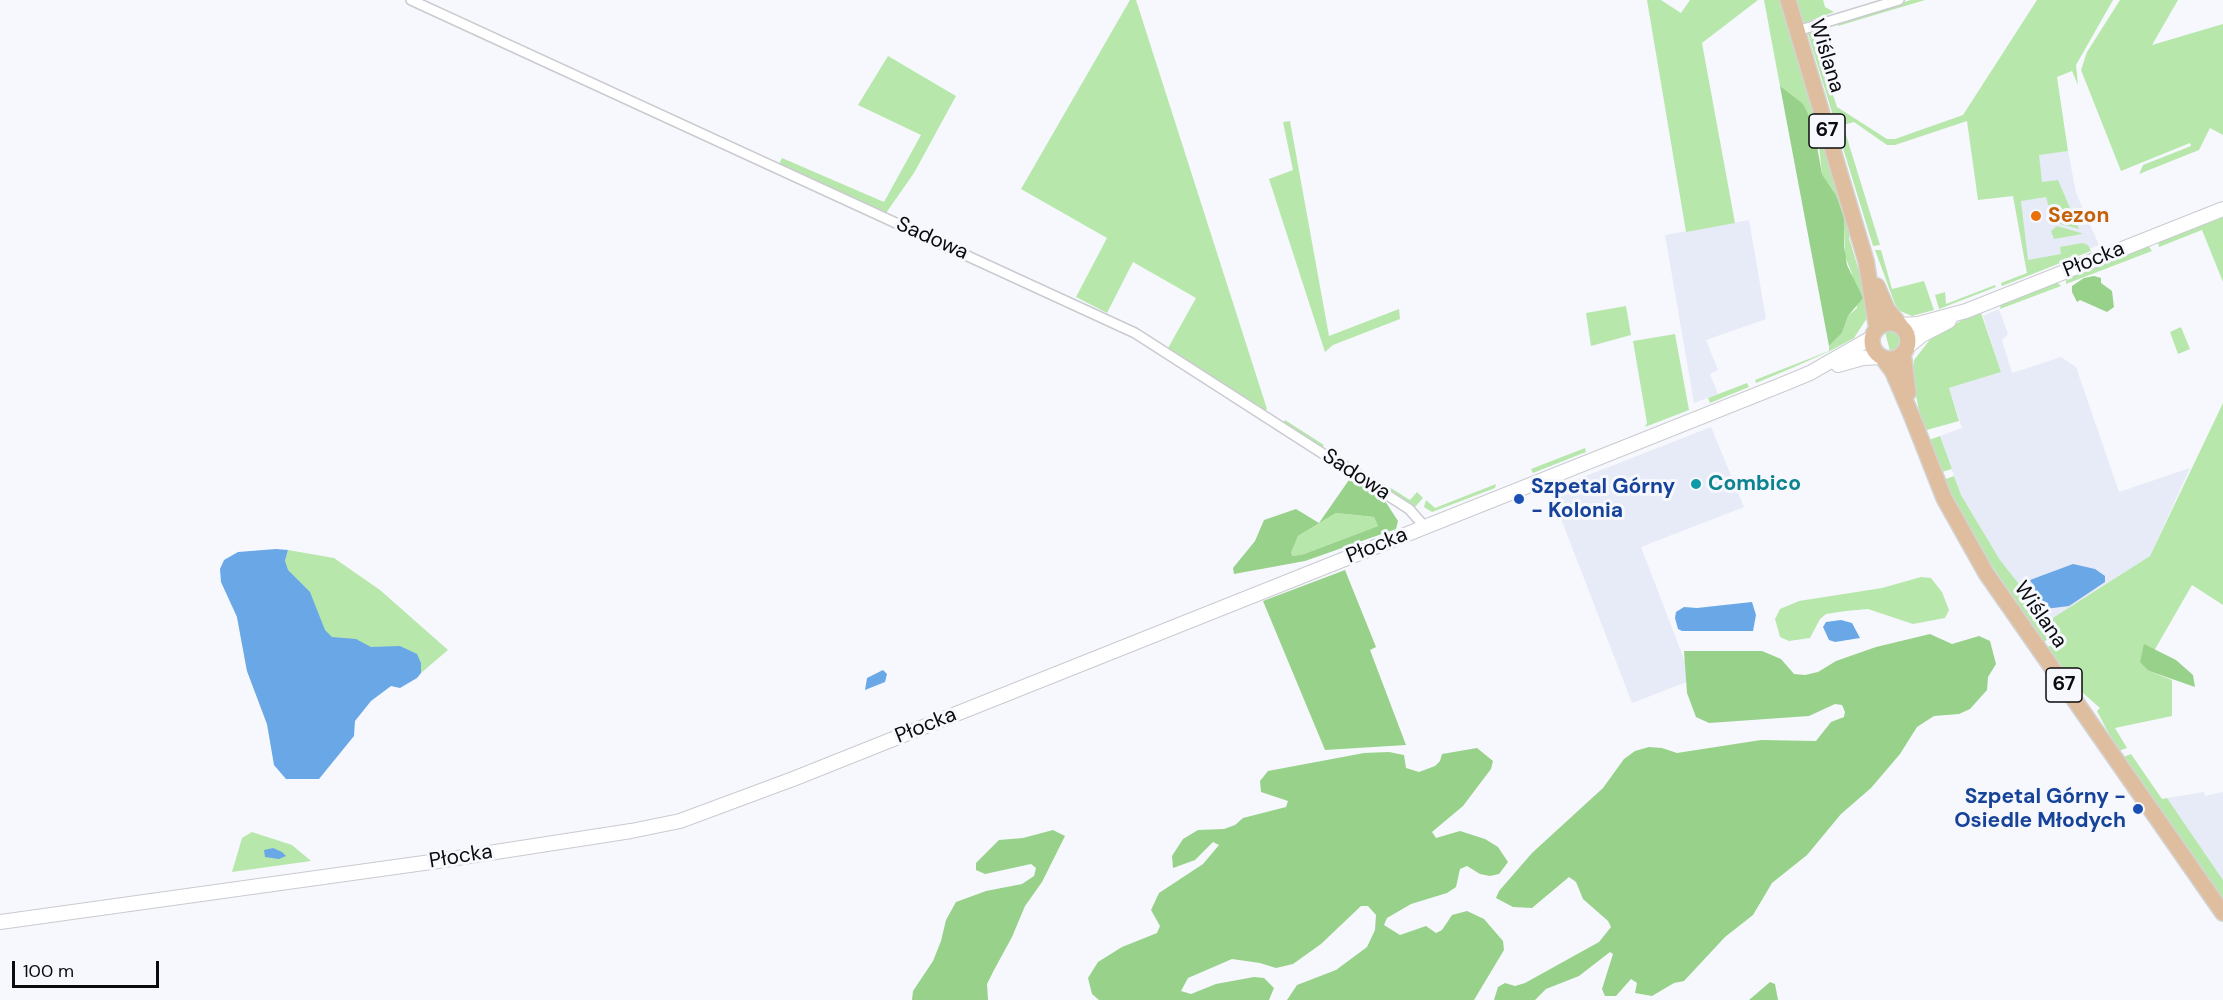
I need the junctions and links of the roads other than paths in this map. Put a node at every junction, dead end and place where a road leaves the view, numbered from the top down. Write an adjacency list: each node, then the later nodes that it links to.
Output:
1 (411, 0): 14 (street, Sadowa)
2 (1788, 0): 4 (main road, Wiślana / 67)
3 (1899, 0): 4 (street)
4 (1797, 31): 6 (main road, Wiślana / 67)
5 (2223, 209): 7 (main road, Płocka)
6 (1866, 261): 8 (main road, Wiślana / 67); 9 (main road, Wiślana / 67)
7 (1966, 311): 8 (main road, Płocka); 10 (main road, Płocka)
8 (1900, 325): 9 (main road); 10 (main road, 67)
9 (1875, 333): 11 (main road, 67); 12 (main road, Płocka)
10 (1905, 350): 11 (main road); 13 (main road, Wiślana / 67)
11 (1882, 357): 12 (main road, Płocka); 13 (main road, Wiślana / 67)
12 (1810, 373): 14 (main road, Płocka)
13 (1911, 414): 15 (main road, Wiślana / 67)
14 (1425, 527): 16 (main road, Płocka)
15 (2223, 914)
16 (0, 922)

